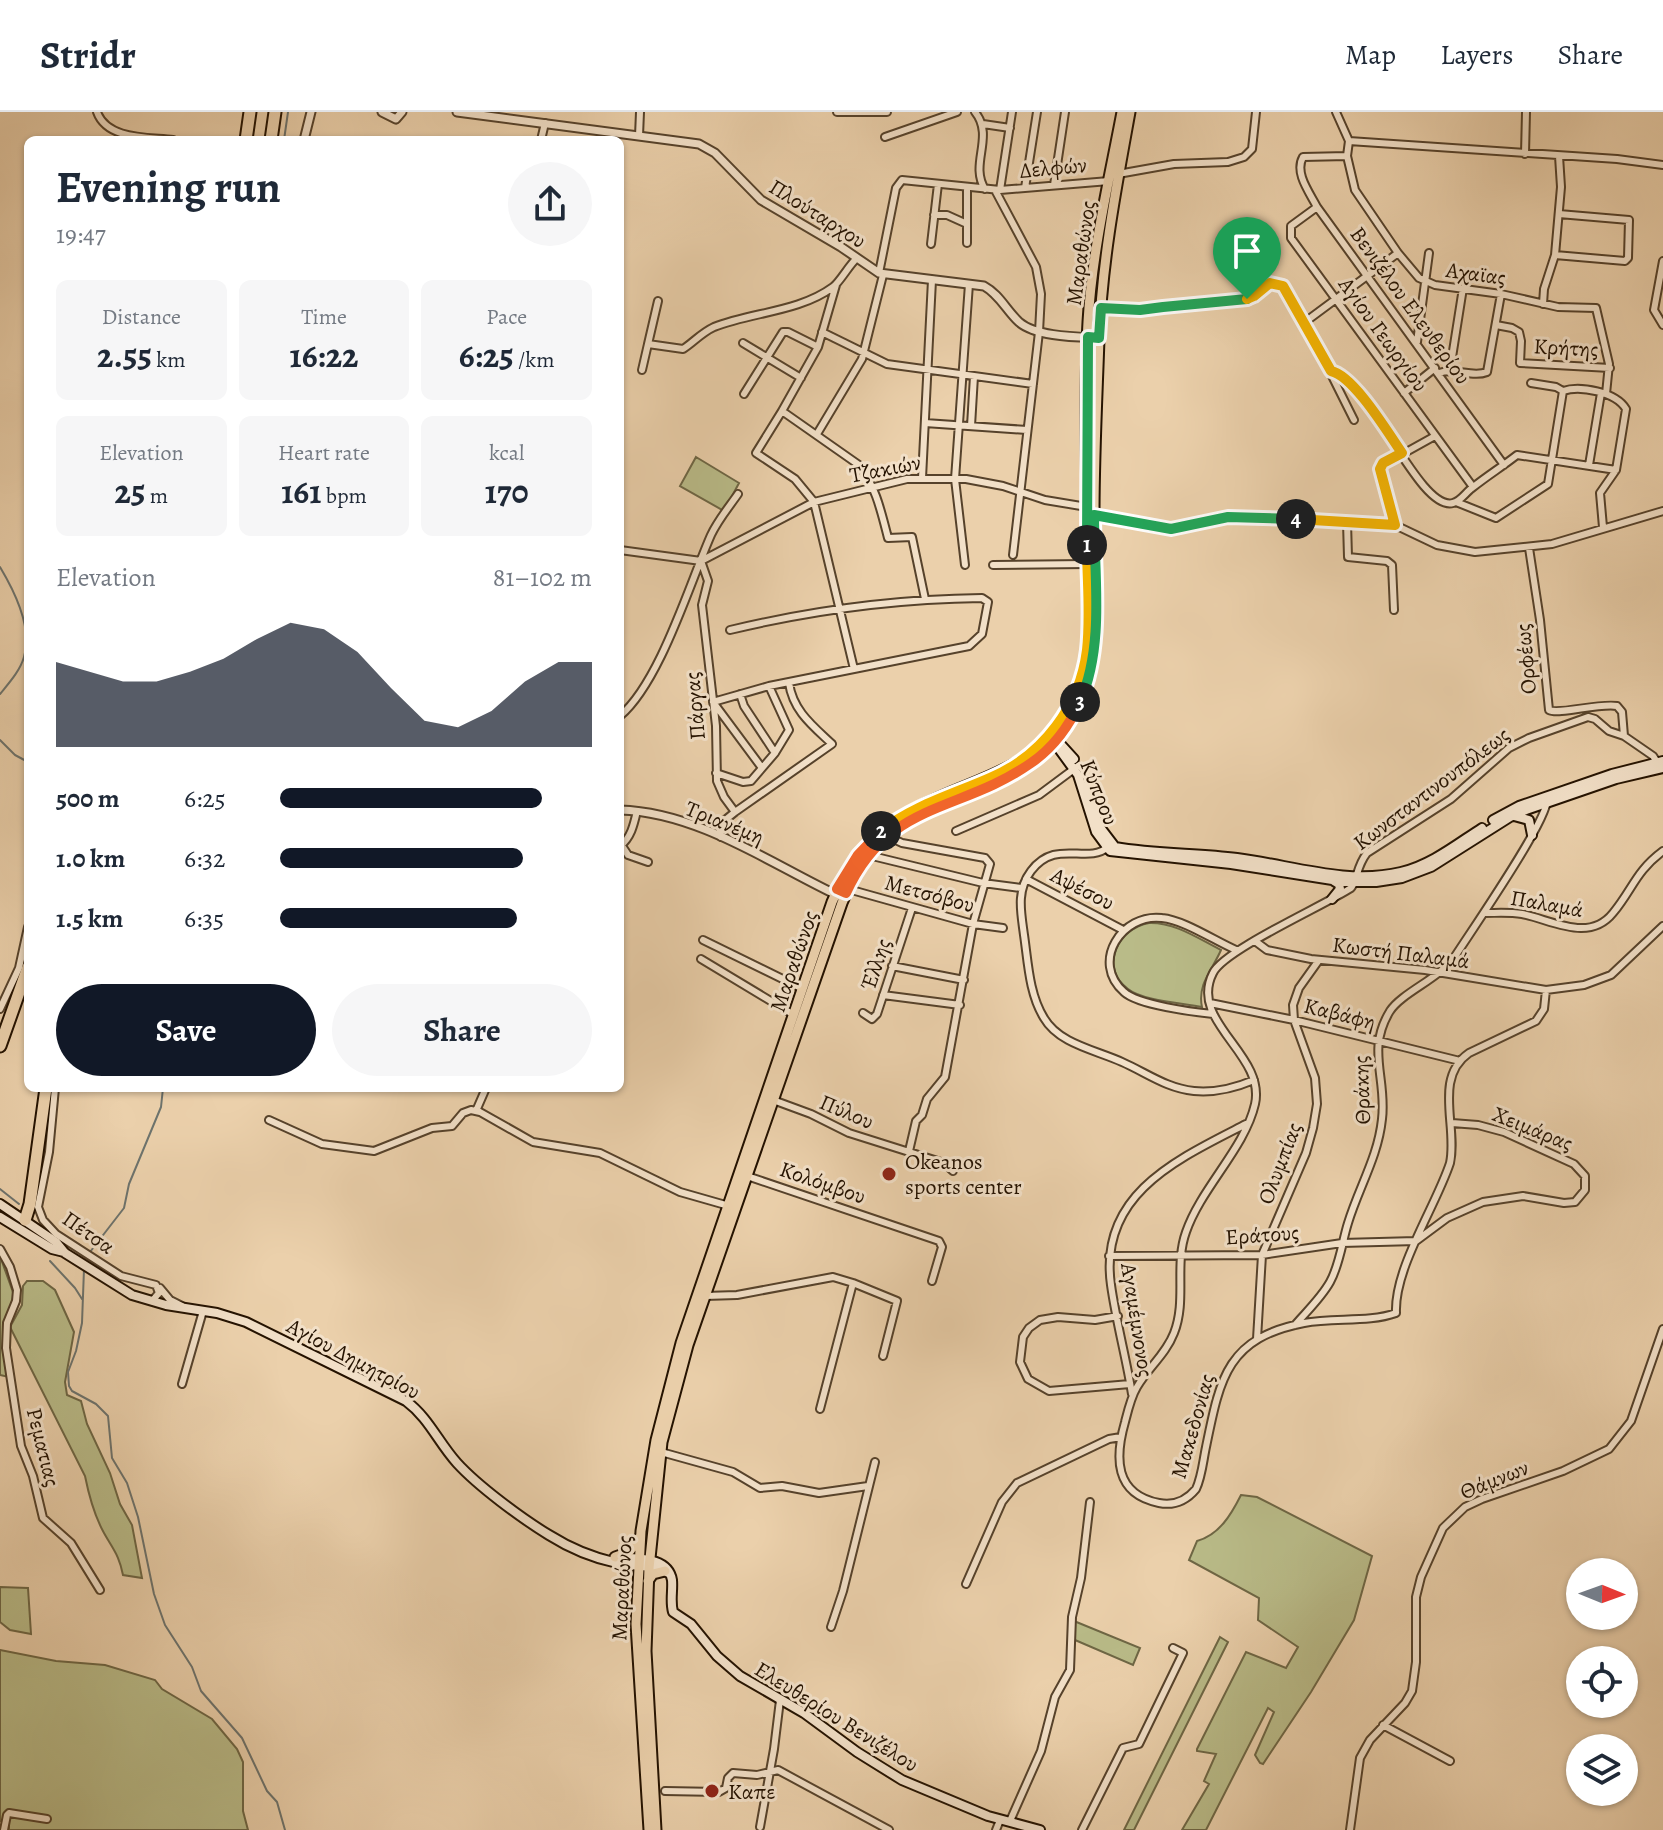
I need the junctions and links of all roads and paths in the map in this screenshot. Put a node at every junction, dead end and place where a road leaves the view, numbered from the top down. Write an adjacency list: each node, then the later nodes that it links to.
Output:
1 (97, 112): 27 (street)
2 (250, 112): 28 (highway)
3 (275, 112): 29 (highway)
4 (311, 112): 30 (street)
5 (382, 112): 6 (street)
6 (402, 112)
7 (457, 112): 24 (street, Πλούταρχου)
8 (640, 112): 32 (street)
9 (837, 112): 22 (street)
10 (887, 112): 22 (street)
11 (926, 112): 23 (street)
12 (957, 112): 23 (street)
13 (975, 112): 25 (street)
14 (1012, 112): 26 (street)
15 (1037, 112): 44 (street)
16 (1065, 112): 42 (street)
17 (1122, 112): 40 (main road, Μαραθώνος)
18 (1130, 112): 39 (main road, Μαραθώνος)
19 (1256, 112): 39 (street)
20 (1336, 112): 34 (street)
21 (1526, 112): 35 (street)
22 (878, 113)
23 (930, 121): 33 (street)
24 (545, 123): 31 (street); 32 (street, Πλούταρχου)
25 (983, 124): 26 (street); 45 (street)
26 (1010, 128): 46 (street)
27 (147, 136)
28 (247, 136)
29 (272, 136)
30 (305, 136)
31 (542, 136)
32 (639, 136): 56 (street, Πλούταρχου)
33 (885, 137)
34 (1348, 139): 35 (street); 36 (street, Αχαϊας)
35 (1525, 154): 37 (street)
36 (1347, 156): 47 (street, Βενιζέλου Ελευθερίου); 53 (street, Αχαϊας)
37 (1559, 156): 38 (street); 48 (street)
38 (1663, 165)
39 (1118, 174): 69 (main road, Μαραθώνος)
40 (1109, 181): 42 (street, Δελφών); 75 (main road, Μαραθώνος)
41 (938, 184): 43 (street, Δελφών); 49 (street); 58 (street, Δελφών)
42 (1054, 185): 44 (street, Δελφών)
43 (967, 188): 45 (street, Δελφών); 50 (street)
44 (1025, 188): 46 (street, Δελφών)
45 (985, 189): 46 (street, Δελφών)
46 (998, 190): 74 (street)
47 (1317, 207): 59 (street, Βενιζέλου Ελευθερίου); 66 (street, Αγίου Γεωργίου)
48 (1559, 214): 55 (street); 55 (street)
49 (934, 215): 50 (street); 52 (street)
50 (967, 224): 51 (street)
51 (967, 243)
52 (931, 244)
53 (1398, 253): 59 (street); 61 (street, Αχαϊας)
54 (1429, 253): 61 (street)
55 (1555, 255): 68 (street)
56 (857, 258): 58 (street, Πλούταρχου); 63 (street)
57 (1663, 261): 72 (street)
58 (881, 274): 60 (street, Πλούταρχου); 80 (street)
59 (1367, 274): 66 (street); 76 (street, Βενιζέλου Ελευθερίου)
60 (932, 280): 62 (street, Πλούταρχου); 86 (street)
61 (1426, 282): 64 (street, Αχαϊας); 76 (street)
62 (969, 284): 74 (street, Πλούταρχου); 88 (street)
63 (836, 285): 73 (street); 78 (street)
64 (1463, 288): 65 (street, Αχαϊας); 85 (street)
65 (1501, 294): 68 (street, Αχαϊας); 71 (street)
66 (1336, 298): 70 (street); 94 (street, Αγίου Γεωργίου)
67 (658, 301): 78 (street)
68 (1543, 304): 82 (street, Αχαϊας)
69 (1101, 308): 70 (street); 75 (main road, Μαραθώνος)
70 (1305, 322): 87 (street)
71 (1496, 325): 82 (street, Κρήτης); 85 (street)
72 (1663, 325)
73 (822, 332): 79 (street); 80 (street)
74 (1039, 332): 75 (street); 92 (street)
75 (1092, 336): 118 (main road, Μαραθώνος); 118 (main road, Μαραθώνος)
76 (1417, 342): 84 (street, Βενιζέλου Ελευθερίου)
77 (743, 343): 81 (street)
78 (648, 344): 83 (street)
79 (818, 347): 81 (street); 90 (street)
80 (864, 353): 86 (street); 103 (street)
81 (767, 357): 90 (street); 95 (street)
82 (1610, 368): 96 (street)
83 (642, 370)
84 (1437, 370): 85 (street); 94 (street); 107 (street, Βενιζέλου Ελευθερίου)
85 (1450, 370)
86 (928, 371): 88 (street); 99 (street)
87 (1331, 371): 98 (street); 105 (street)
88 (962, 375): 89 (street); 100 (street)
89 (974, 376): 92 (street); 101 (street)
90 (801, 378): 97 (street)
91 (1531, 383): 93 (street)
92 (1033, 384): 102 (street)
93 (1563, 391): 96 (street); 106 (street)
94 (1404, 393): 104 (street, Αγίου Γεωργίου)
95 (744, 394)
96 (1604, 394): 108 (street); 109 (street)
97 (782, 411): 103 (street); 116 (street)
98 (1354, 420)
99 (925, 423): 100 (street); 110 (street)
100 (959, 425): 101 (street); 111 (street)
101 (971, 426): 102 (street)
102 (1027, 430): 114 (street)
103 (817, 434): 112 (street)
104 (1435, 436): 105 (street); 113 (street, Αγίου Γεωργίου)
105 (1402, 453): 117 (street); 121 (street)
106 (1553, 459): 107 (street); 108 (street); 117 (street)
107 (1504, 465): 113 (street)
108 (1589, 465): 109 (street)
109 (1616, 470): 122 (street)
110 (922, 478): 111 (street, Τζακιών); 112 (street, Τζακιών)
111 (955, 479): 114 (street, Τζακιών); 128 (street)
112 (874, 487): 116 (street, Τζακιών); 130 (street)
113 (1473, 487): 117 (street)
114 (1018, 493): 118 (street, Τζακιών); 125 (street)
115 (738, 494): 126 (street)
116 (814, 502): 126 (street, Τζακιών); 131 (street)
117 (1454, 502)
118 (1090, 511): 120 (street, Τζακιών); 127 (main road, Μαραθώνος); 143 (main road, Μαραθώνος)
119 (1663, 511): 122 (street)
120 (1347, 522): 121 (street, Τζακιών); 132 (street)
121 (1395, 525): 123 (street)
122 (1603, 527): 123 (street)
123 (1529, 548): 142 (street, Ορφέως)
124 (624, 551): 126 (street)
125 (1013, 555)
126 (701, 561): 138 (street, Πάργας); 139 (street)
127 (1087, 564): 129 (street); 143 (main road, Μαραθώνος)
128 (965, 565)
129 (993, 565)
130 (925, 599): 131 (street); 134 (street)
131 (838, 610): 133 (street); 134 (street)
132 (1394, 610)
133 (730, 630)
134 (854, 669): 135 (street)
135 (789, 683): 136 (street); 140 (street)
136 (769, 686): 137 (street); 141 (street)
137 (740, 694): 138 (street); 144 (street)
138 (713, 702): 146 (street); 148 (street, Πάργας)
139 (624, 713)
140 (803, 717): 141 (street); 152 (street)
141 (789, 730): 144 (street)
142 (1624, 736): 145 (street, Ορφέως); 166 (street, Κωνσταντινουπόλεως)
143 (1053, 739): 147 (main road, Κύπρου); 155 (main road, Μαραθώνος); 169 (main road, Μαραθώνος)
144 (775, 753): 146 (street)
145 (1661, 765): 149 (main road, Κύπρου)
146 (762, 768): 148 (street)
147 (1077, 768): 154 (street); 159 (main road, Κύπρου)
148 (716, 773): 152 (street, Πάργας)
149 (1548, 800): 153 (main road, Κύπρου); 156 (street, Θράκης); 166 (main road, Κύπρου)
150 (624, 810): 151 (street, Τριανέμη)
151 (637, 811): 157 (street, Τριανέμη); 158 (street)
152 (735, 812): 157 (street)
153 (1510, 817): 156 (main road); 166 (main road, Κύπρου)
154 (956, 831)
155 (887, 835): 162 (main road, Μαραθώνος); 167 (street)
156 (1532, 835): 172 (street, Θράκης)
157 (721, 837): 169 (street, Τριανέμη)
158 (624, 841)
159 (1109, 847): 164 (street); 165 (main road, Κύπρου); 166 (main road, Κύπρου)
160 (624, 850): 163 (street)
161 (1663, 851): 172 (street, Παλαμά)
162 (868, 855): 167 (street); 169 (main road, Μαραθώνος)
163 (648, 862)
164 (1026, 879): 168 (street); 176 (street, Αψέσου)
165 (1333, 880): 166 (main road, Κύπρου); 170 (main road)
166 (1355, 880): 170 (street)
167 (983, 883): 168 (street); 173 (street)
168 (1021, 888): 200 (street)
169 (842, 893): 171 (street, Μετσόβου); 187 (main road, Μαραθώνος); 204 (main road, Μαραθώνος)
170 (1332, 899): 178 (street)
171 (912, 908): 173 (street, Μετσόβου); 183 (street, Έλλης)
172 (1485, 913): 184 (street, Θράκης)
173 (973, 924): 175 (street, Μετσόβου); 186 (street)
174 (1663, 926): 188 (street)
175 (1003, 928)
176 (1123, 930): 180 (street); 194 (street)
177 (703, 940): 187 (street)
178 (1255, 941): 180 (street); 182 (street, Κωστή Παλαμά)
179 (24, 945): 192 (street)
180 (1236, 950): 190 (street)
181 (701, 959): 195 (street)
182 (1319, 960): 184 (street, Κωστή Παλαμά); 196 (street)
183 (892, 966): 186 (street); 189 (street, Έλλης)
184 (1442, 973): 188 (street, Κωστή Παλαμά); 197 (street, Θράκης)
185 (24, 978): 198 (highway)
186 (964, 980): 191 (street)
187 (803, 989): 195 (main road, Μαραθώνος)
188 (1546, 990): 199 (street)
189 (883, 995): 191 (street); 193 (street, Έλλης)
190 (1210, 1003): 194 (street); 196 (street, Καβάφη)
191 (960, 1005): 209 (street)
192 (0, 1009)
193 (863, 1013)
194 (1213, 1014): 200 (street)
195 (794, 1015): 213 (main road, Μαραθώνος)
196 (1294, 1020): 197 (street, Καβάφη); 219 (street, Ολυμπίας)
197 (1377, 1041): 199 (street, Καβάφη); 217 (street, Θράκης)
198 (0, 1046)
199 (1460, 1061): 207 (street, Μακεδονίας)
200 (1254, 1080): 208 (street, Μακεδονίας)
201 (45, 1092): 215 (highway)
202 (55, 1092): 224 (street, Πέτσα)
203 (484, 1092): 205 (street)
204 (773, 1100): 209 (street, Πύλου); 211 (main road, Μαραθώνος)
205 (476, 1111): 206 (street); 213 (street)
206 (269, 1120)
207 (1452, 1123): 216 (street, Μακεδονίας); 216 (street, Χειμάρας)
208 (1246, 1124): 220 (street, Αγαμέμνονος); 221 (street, Μακεδονίας)
209 (909, 1151): 210 (street, Πύλου)
210 (953, 1171)
211 (747, 1176): 222 (street, Κολόμβου); 225 (main road, Μαραθώνος)
212 (0, 1204): 215 (main road, Πέτσα)
213 (729, 1206): 243 (main road, Μαραθώνος)
214 (0, 1217): 215 (main road, Πέτσα)
215 (22, 1225): 226 (main road, Πέτσα)
216 (1416, 1241): 217 (street, Εράτους); 230 (street, Μακεδονίας)
217 (1342, 1243): 219 (street, Εράτους); 230 (street, Θράκης)
218 (0, 1249): 250 (street, Ρεματιας)
219 (1262, 1255): 221 (street, Εράτους); 232 (street, Ολυμπίας)
220 (1109, 1256): 221 (street, Εράτους); 229 (street, Αγαμέμνονος)
221 (1180, 1256): 236 (street, Μακεδονίας)
222 (932, 1281)
223 (853, 1283): 225 (street); 233 (street); 237 (street)
224 (154, 1284): 226 (street); 227 (street, Πέτσα)
225 (705, 1296): 239 (main road, Μαραθώνος)
226 (152, 1301): 227 (main road, Πέτσα)
227 (185, 1308): 228 (main road, Αγίου Δημητρίου)
228 (203, 1311): 234 (street); 244 (main road, Αγίου Δημητρίου)
229 (1118, 1316): 235 (street, Αγαμέμνονος); 235 (street)
230 (1295, 1325): 232 (street, Μακεδονίας)
231 (1663, 1329): 254 (street, Θάμνων)
232 (1257, 1339): 238 (street, Μακεδονίας)
233 (883, 1356)
234 (182, 1384)
235 (1130, 1384): 236 (street, Αγαμέμνονος)
236 (1133, 1397): 238 (street, Μακεδονίας)
237 (820, 1409)
238 (1121, 1437): 249 (street)
239 (660, 1452): 241 (street); 246 (main road, Μαραθώνος)
240 (875, 1462): 241 (street)
241 (868, 1486): 251 (street)
242 (1090, 1502): 261 (street)
243 (641, 1531): 245 (main road); 246 (main road, Μαραθώνος)
244 (599, 1557): 245 (main road); 246 (main road)
245 (615, 1557): 246 (main road)
246 (644, 1563): 247 (main road); 248 (main road, Μαραθώνος); 264 (main road, Μαραθώνος)
247 (668, 1573): 248 (main road); 253 (main road, Ελευθερίου Βενιζέλου)
248 (648, 1581): 256 (main road, Μαραθώνος)
249 (966, 1584)
250 (100, 1590)
251 (831, 1627)
252 (1173, 1648): 269 (street)
253 (780, 1700): 257 (street); 261 (main road, Ελευθερίου Βενιζέλου)
254 (1383, 1725): 255 (street); 270 (street, Θάμνων)
255 (1450, 1761)
256 (651, 1765): 258 (street); 259 (main road, Μαραθώνος)
257 (770, 1771): 258 (street); 262 (street); 266 (street)
258 (665, 1791): 259 (street)
259 (655, 1816): 265 (main road, Μαραθώνος)
260 (47, 1819): 263 (street)
261 (1005, 1820): 267 (street); 268 (main road, Ελευθερίου Βενιζέλου)
262 (760, 1827)
263 (4, 1830)
264 (649, 1830)
265 (656, 1830)
266 (889, 1830)
267 (996, 1830)
268 (1040, 1830)
269 (1082, 1830)
270 (1350, 1830)

